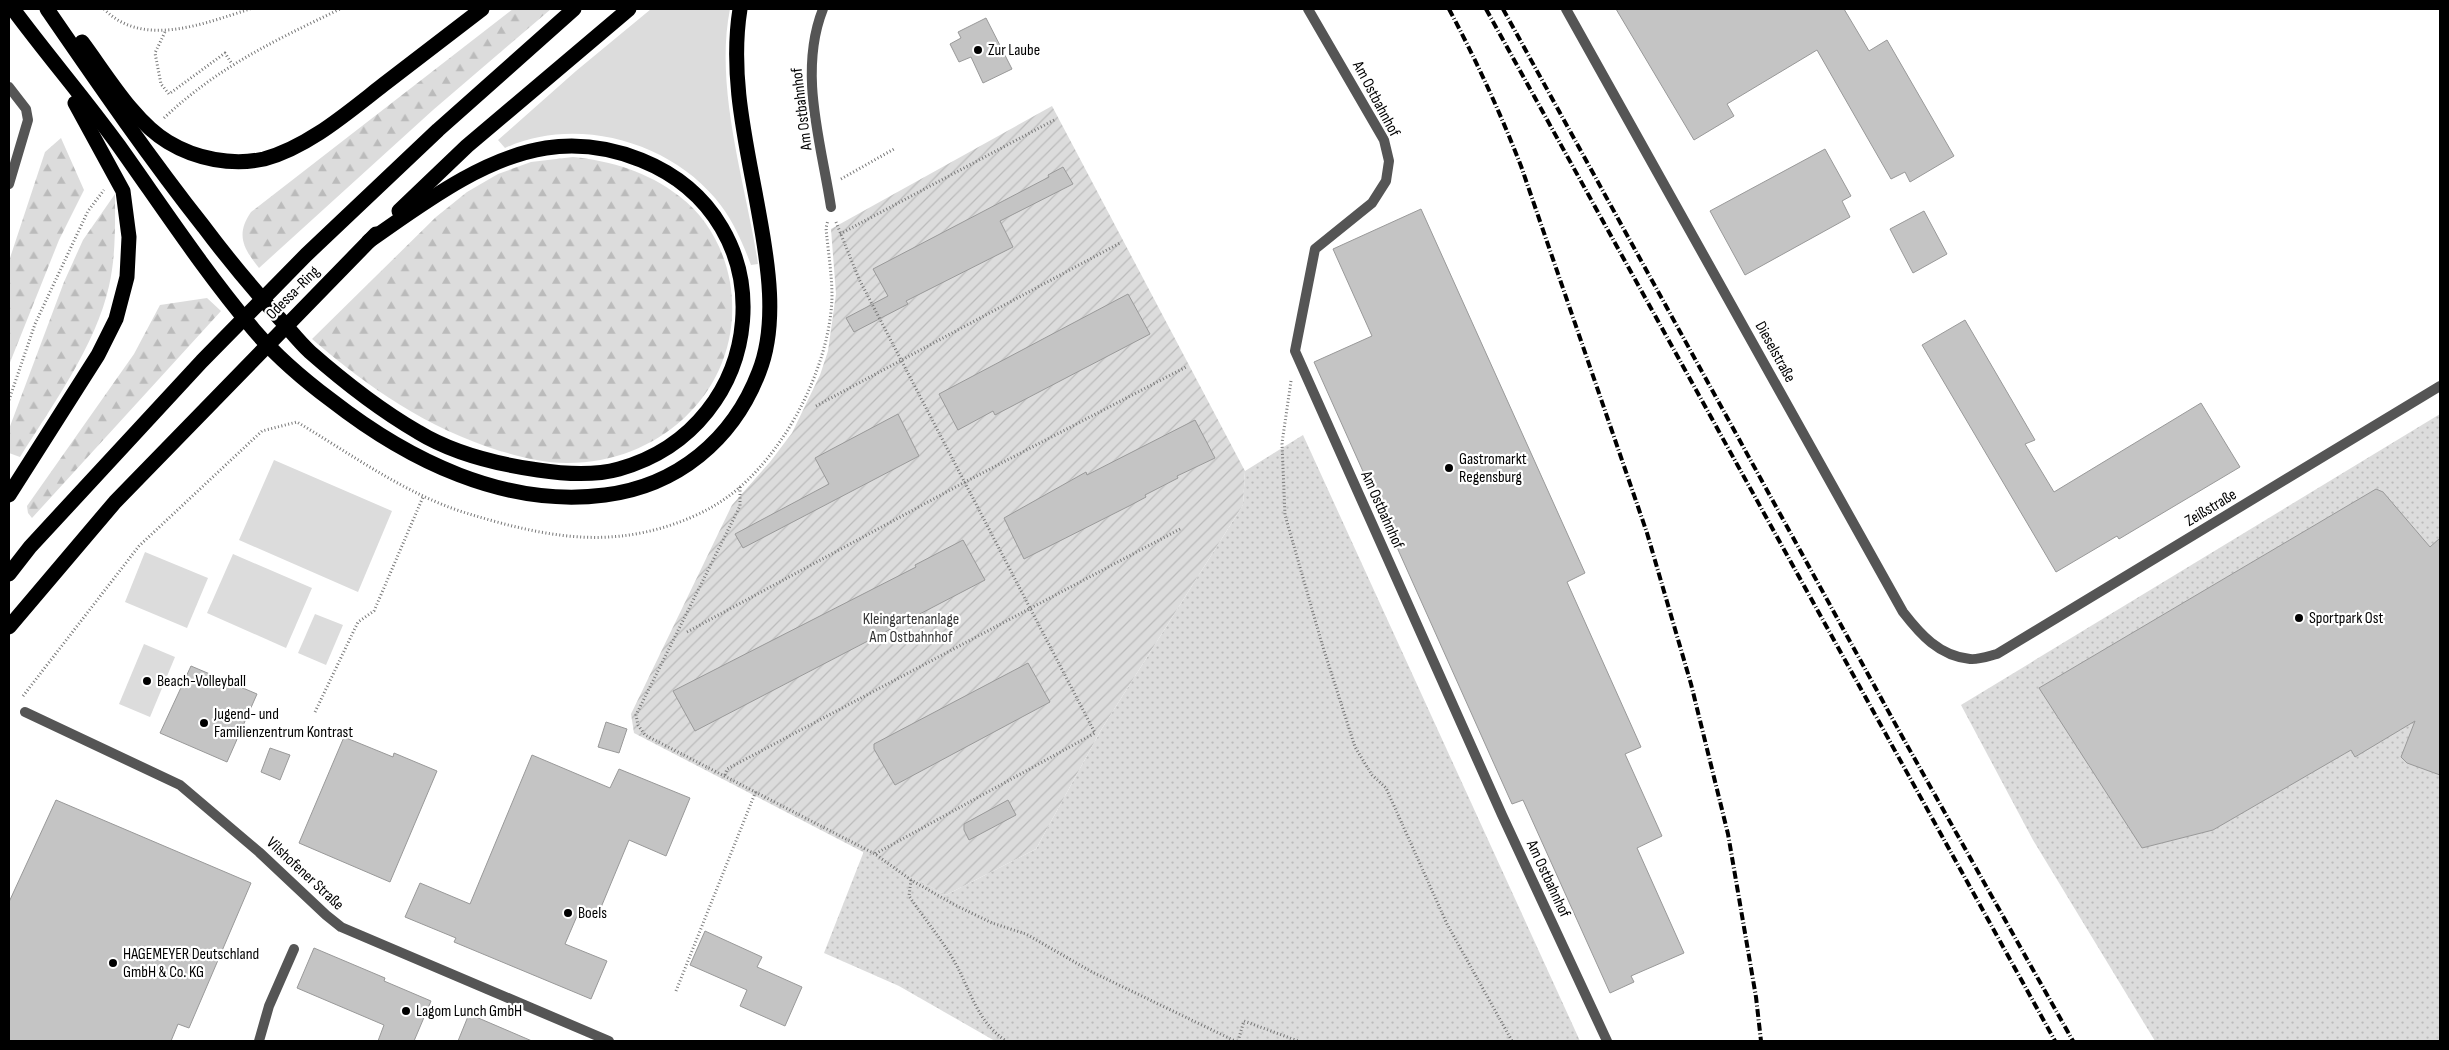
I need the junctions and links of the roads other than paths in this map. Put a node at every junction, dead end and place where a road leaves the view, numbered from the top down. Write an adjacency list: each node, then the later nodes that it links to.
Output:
1 (13, 9): 11 (highway)
2 (47, 9): 15 (highway)
3 (57, 9): 4 (highway)
4 (482, 9)
5 (574, 9): 18 (highway, Odessa-Ring)
6 (629, 9): 15 (highway, Odessa-Ring)
7 (740, 9): 11 (highway)
8 (823, 9): 14 (street, Am Ostbahnhof)
9 (1308, 9): 25 (street, Am Ostbahnhof)
10 (1566, 9): 20 (street, Dieselstraße)
11 (50, 58): 17 (highway)
12 (9, 87): 13 (street)
13 (9, 184)
14 (831, 207)
15 (369, 241): 19 (highway, Odessa-Ring)
16 (2440, 386): 20 (street, Zeißstraße)
17 (9, 495)
18 (9, 574)
19 (9, 627)
20 (1997, 654)
21 (25, 712): 24 (street, Vilshofener Straße)
22 (294, 949): 23 (street)
23 (259, 1041)
24 (609, 1041)
25 (1607, 1041)

